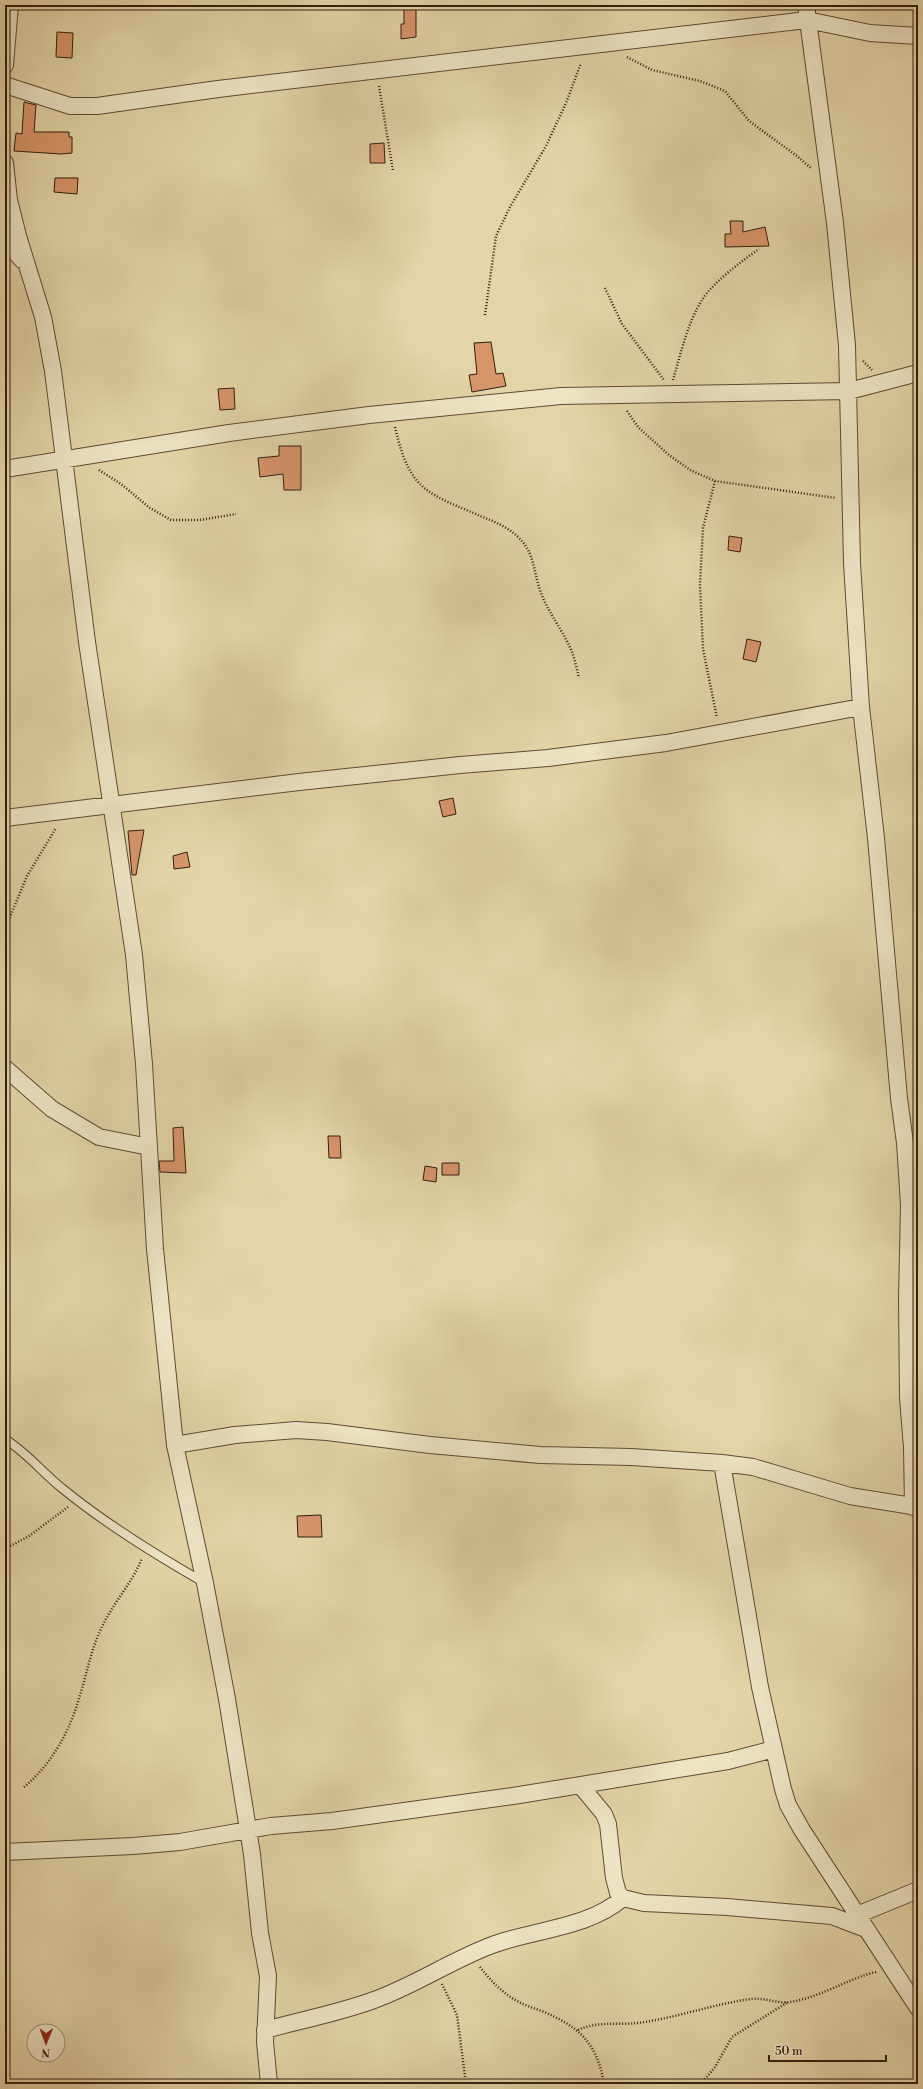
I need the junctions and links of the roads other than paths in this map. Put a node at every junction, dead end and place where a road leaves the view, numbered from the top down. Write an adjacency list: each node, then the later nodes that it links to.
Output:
1 (10, 5): 4 (street)
2 (807, 13): 3 (street); 5 (street); 10 (street)
3 (918, 36)
4 (5, 65)
5 (5, 85)
6 (5, 163): 8 (street)
7 (5, 240): 8 (street)
8 (26, 264): 11 (street)
9 (918, 373): 10 (street)
10 (849, 391): 11 (street); 13 (street)
11 (70, 459): 12 (street); 14 (street)
12 (5, 469)
13 (861, 707): 14 (street); 21 (street)
14 (110, 804): 15 (street); 17 (street)
15 (5, 818)
16 (5, 1068): 17 (street)
17 (149, 1147): 19 (street)
18 (5, 1439): 22 (lane)
19 (175, 1445): 20 (street); 22 (street)
20 (722, 1463): 21 (street); 23 (street)
21 (915, 1507)
22 (205, 1583): 25 (street)
23 (774, 1749): 24 (street); 29 (street)
24 (580, 1785): 25 (street); 28 (street)
25 (247, 1830): 26 (street); 32 (street)
26 (5, 1852)
27 (918, 1890): 29 (street)
28 (623, 1898): 30 (street); 32 (street)
29 (857, 1915): 30 (street)
30 (866, 1929): 31 (street)
31 (918, 2008)
32 (265, 2030): 33 (street)
33 (268, 2084)

